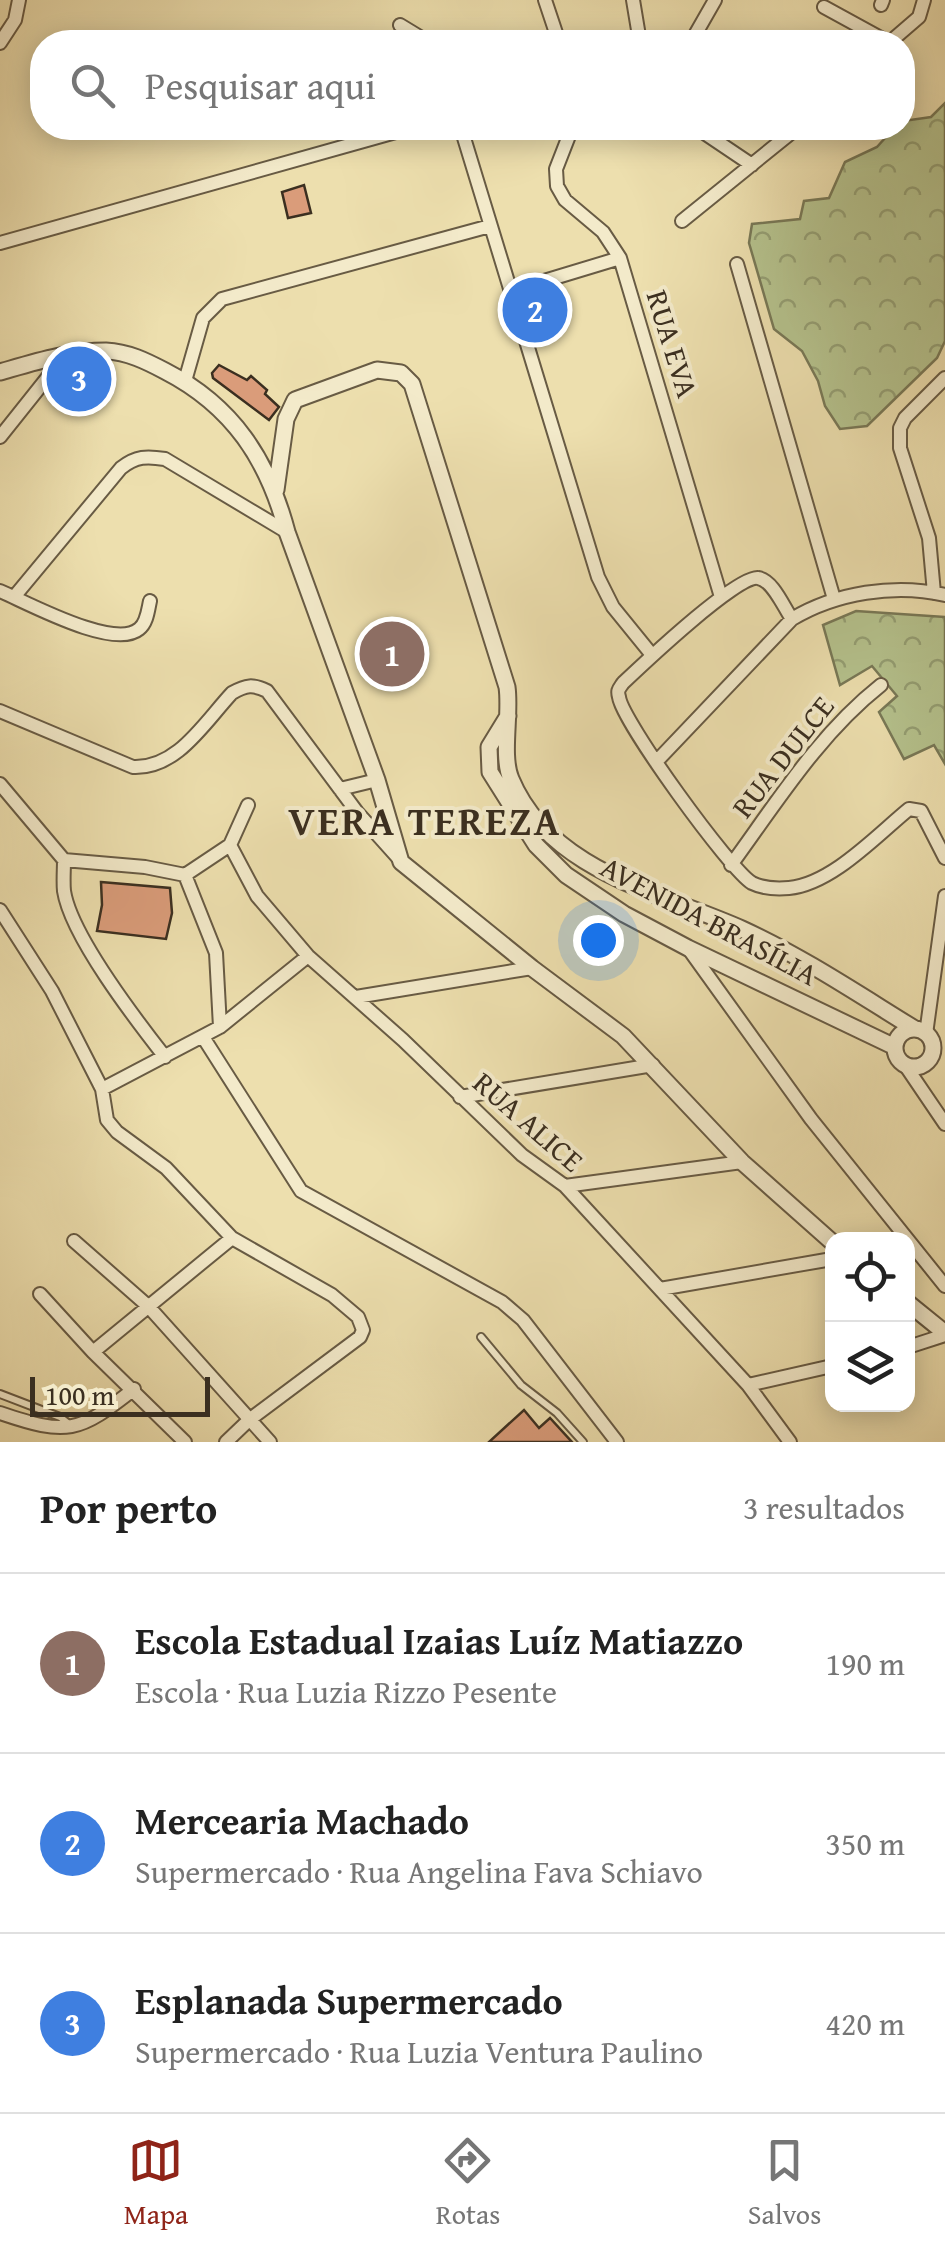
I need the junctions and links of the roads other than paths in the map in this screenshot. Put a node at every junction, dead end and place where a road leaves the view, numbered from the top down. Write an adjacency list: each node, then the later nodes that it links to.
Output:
1 (19, 0): 14 (street)
2 (545, 0): 9 (street)
3 (633, 0): 10 (street)
4 (715, 0): 11 (street)
5 (924, 1): 13 (street)
6 (824, 8): 12 (street)
7 (400, 25): 8 (street)
8 (408, 30)
9 (555, 30)
10 (638, 30)
11 (698, 30)
12 (866, 30)
13 (904, 30)
14 (0, 43)
15 (368, 140): 23 (street)
16 (465, 140): 22 (street)
17 (567, 140): 24 (street, RUA EVA)
18 (715, 140): 20 (street)
19 (779, 140): 20 (street)
20 (752, 165): 21 (street)
21 (682, 221)
22 (490, 226): 26 (street); 30 (street)
23 (0, 244)
24 (620, 258): 26 (street); 41 (street, RUA EVA)
25 (737, 264): 43 (street)
26 (511, 291): 46 (street)
27 (67, 353): 28 (street); 30 (street); 32 (street)
28 (0, 372)
29 (945, 378): 38 (street)
30 (185, 381): 33 (street)
31 (283, 432): 33 (street); 34 (street); 51 (street)
32 (0, 436)
33 (250, 448): 34 (street)
34 (276, 490): 35 (street); 36 (street)
35 (246, 508): 36 (street); 42 (street)
36 (288, 532): 50 (street)
37 (945, 533): 38 (street)
38 (929, 538): 40 (street)
39 (0, 591): 42 (street)
40 (940, 594): 43 (street)
41 (721, 597): 45 (street); 46 (street)
42 (14, 598): 44 (street)
43 (834, 598): 45 (street)
44 (150, 601)
45 (792, 620): 49 (street)
46 (652, 656): 49 (street)
47 (881, 686): 59 (street, RUA DULCE)
48 (0, 711): 53 (street)
49 (656, 762): 59 (street)
50 (378, 780): 53 (street); 58 (street)
51 (503, 780): 63 (street, AVENIDA BRASÍLIA); 69 (street, AVENIDA BRASÍLIA)
52 (0, 784): 57 (street)
53 (340, 789): 58 (street)
54 (248, 805): 55 (street)
55 (230, 845): 60 (street); 64 (street, RUA ALICE)
56 (945, 858): 59 (street)
57 (64, 860): 60 (street); 71 (street)
58 (401, 862): 65 (street)
59 (731, 865)
60 (185, 875): 67 (street)
61 (945, 896): 69 (street)
62 (0, 910): 74 (street)
63 (688, 948): 70 (street, AVENIDA BRASÍLIA); 83 (street)
64 (308, 956): 66 (street, RUA ALICE); 67 (street)
65 (532, 968): 66 (street); 73 (street)
66 (356, 998): 75 (street, RUA ALICE)
67 (220, 1027): 68 (street)
68 (203, 1037): 71 (street); 103 (street)
69 (930, 1043): 70 (street); 72 (street)
70 (895, 1046): 72 (street)
71 (165, 1057): 74 (street)
72 (905, 1064): 76 (street)
73 (653, 1065): 75 (street); 77 (street)
74 (102, 1089): 80 (street)
75 (460, 1097): 78 (street, RUA ALICE)
76 (945, 1124)
77 (742, 1162): 78 (street); 79 (street)
78 (564, 1186): 84 (street, RUA ALICE)
79 (825, 1236)
80 (232, 1238): 86 (street); 97 (street)
81 (74, 1241): 86 (street)
82 (825, 1260): 84 (street)
83 (945, 1286)
84 (660, 1288): 93 (street, RUA ALICE)
85 (40, 1294): 91 (street)
86 (148, 1306): 91 (street); 97 (street)
87 (915, 1308): 88 (street)
88 (945, 1334): 90 (street)
89 (481, 1337): 102 (lane)
90 (915, 1345)
91 (93, 1352): 94 (street)
92 (825, 1368): 93 (street)
93 (748, 1385): 104 (street, RUA ALICE)
94 (134, 1389): 98 (street); 99 (street)
95 (0, 1394): 98 (lane)
96 (0, 1413): 98 (street)
97 (249, 1420): 100 (street); 101 (street)
98 (74, 1428)
99 (185, 1442)
100 (226, 1442)
101 (270, 1442)
102 (583, 1442)
103 (617, 1442)
104 (790, 1442)

